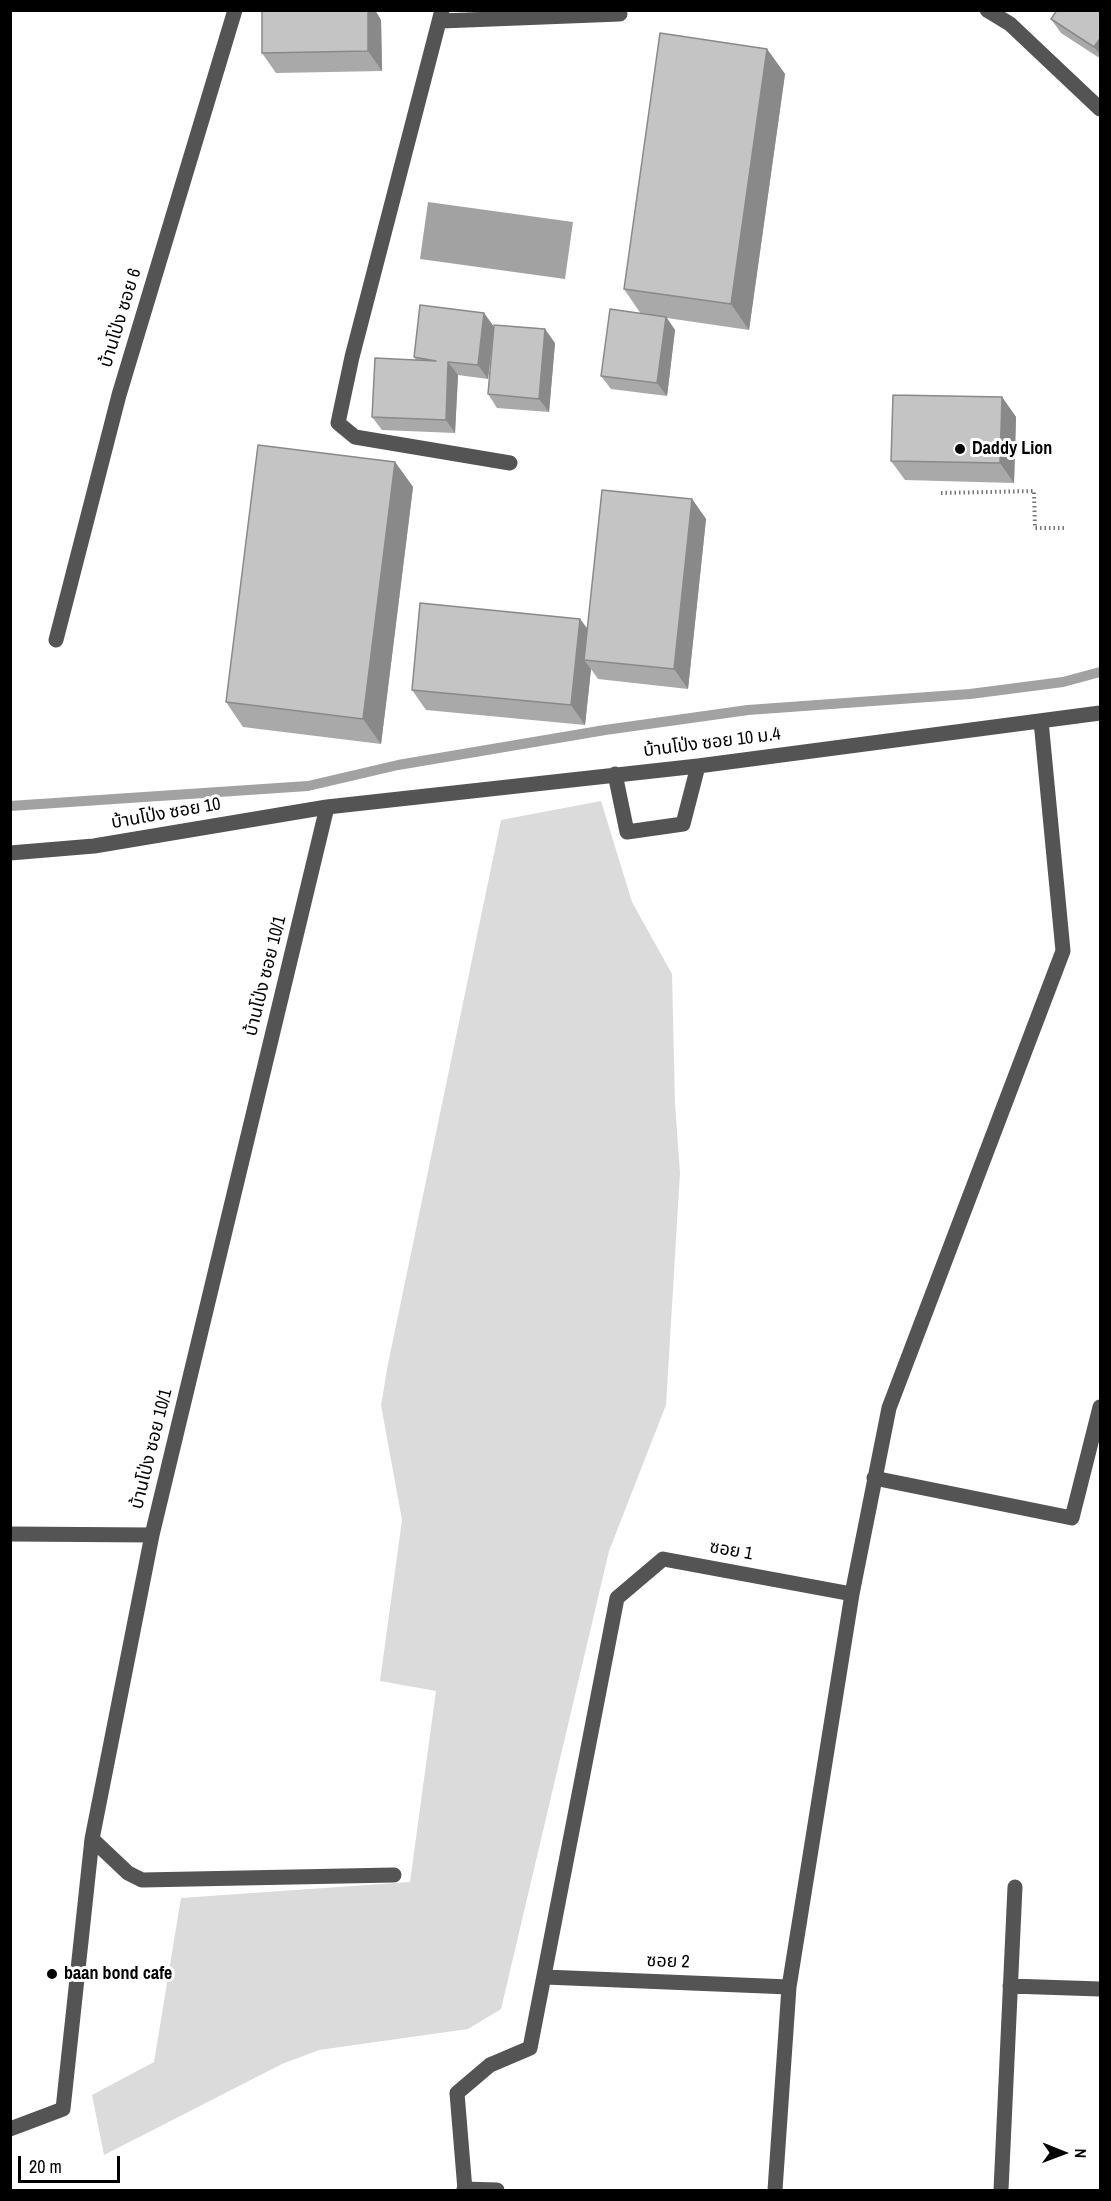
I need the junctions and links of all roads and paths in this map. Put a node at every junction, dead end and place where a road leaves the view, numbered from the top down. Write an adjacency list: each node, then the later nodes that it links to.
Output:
1 (235, 10): 9 (street, บ้านโป่ง ซอย 6)
2 (987, 10): 5 (street)
3 (620, 14): 4 (street)
4 (442, 16): 6 (street)
5 (1098, 102)
6 (510, 463)
7 (941, 493): 8 (path)
8 (1064, 528)
9 (56, 640)
10 (1101, 713): 11 (street, บ้านโป่ง ซอย 10 ม.4)
11 (1041, 721): 12 (street, บ้านโป่ง ซอย 10 ม.4); 17 (street)
12 (698, 766): 13 (street, บ้านโป่ง ซอย 10 ม.4); 13 (street)
13 (615, 774): 14 (street, บ้านโป่ง ซอย 10 ม.4)
14 (327, 807): 15 (street, บ้านโป่ง ซอย 10); 19 (street, บ้านโป่ง ซอย 10/1)
15 (10, 853)
16 (1101, 1407): 17 (street)
17 (874, 1478): 20 (street)
18 (10, 1534): 19 (street)
19 (152, 1535): 21 (street, บ้านโป่ง ซอย 10/1)
20 (852, 1594): 24 (street, ซอย 1); 26 (street)
21 (92, 1839): 22 (street); 28 (street, บ้านโป่ง ซอย 10/1)
22 (394, 1875)
23 (1015, 1887): 25 (street)
24 (545, 1977): 26 (street, ซอย 2); 29 (street)
25 (1010, 1986): 27 (street); 32 (street)
26 (789, 1987): 31 (street)
27 (1101, 1989)
28 (10, 2129)
29 (464, 2190): 30 (street)
30 (497, 2190)
31 (775, 2190)
32 (1001, 2190)

